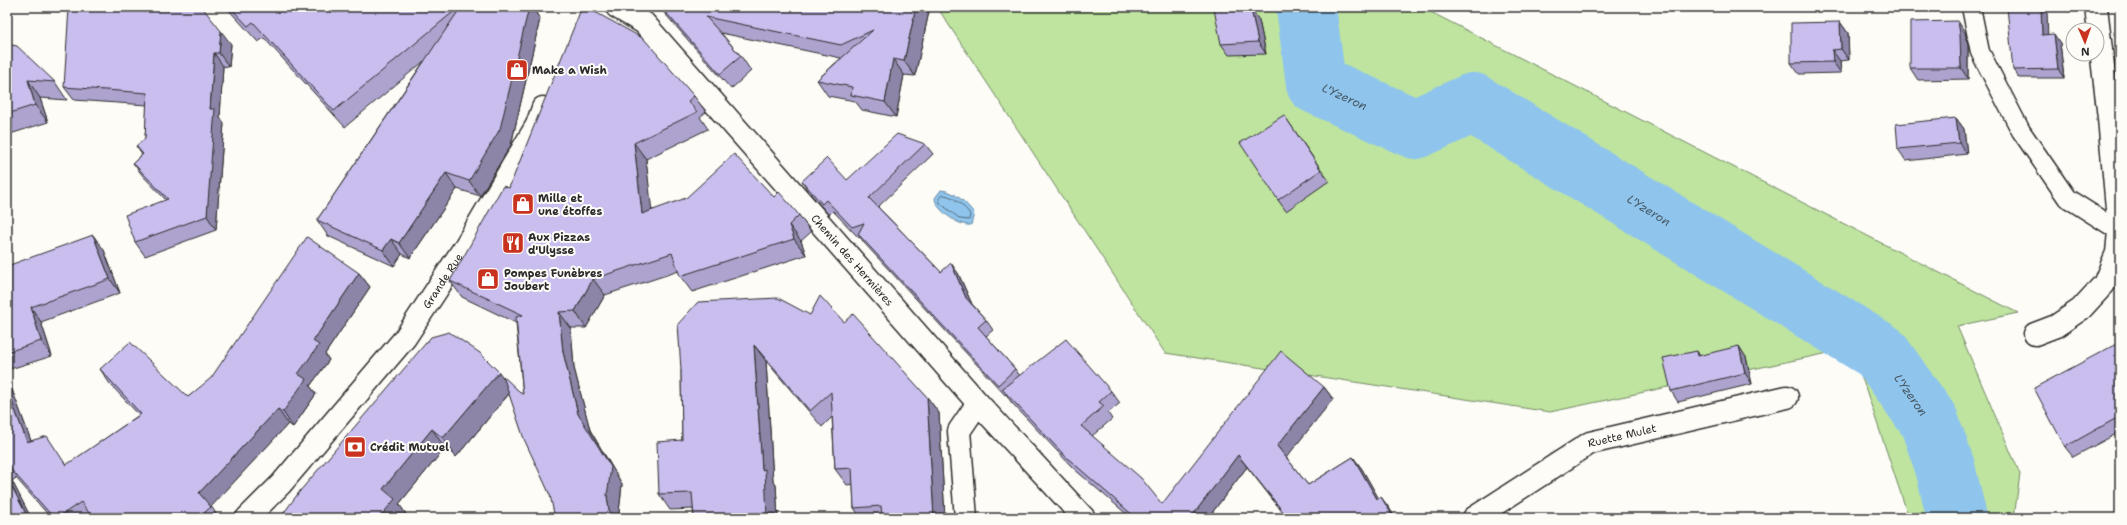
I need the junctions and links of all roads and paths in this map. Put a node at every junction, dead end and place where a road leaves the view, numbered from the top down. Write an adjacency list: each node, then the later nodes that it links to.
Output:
1 (617, 7): 8 (street, Chemin des Hermières)
2 (1972, 7): 5 (lane)
3 (2096, 7): 5 (street)
4 (551, 88): 9 (street, Grande Rue)
5 (2120, 231): 6 (street)
6 (2035, 334)
7 (1788, 397): 12 (street, Ruette Mulet)
8 (978, 403): 10 (street); 11 (street, Chemin des Hermières)
9 (247, 518)
10 (966, 518)
11 (1084, 518)
12 (1474, 518)

